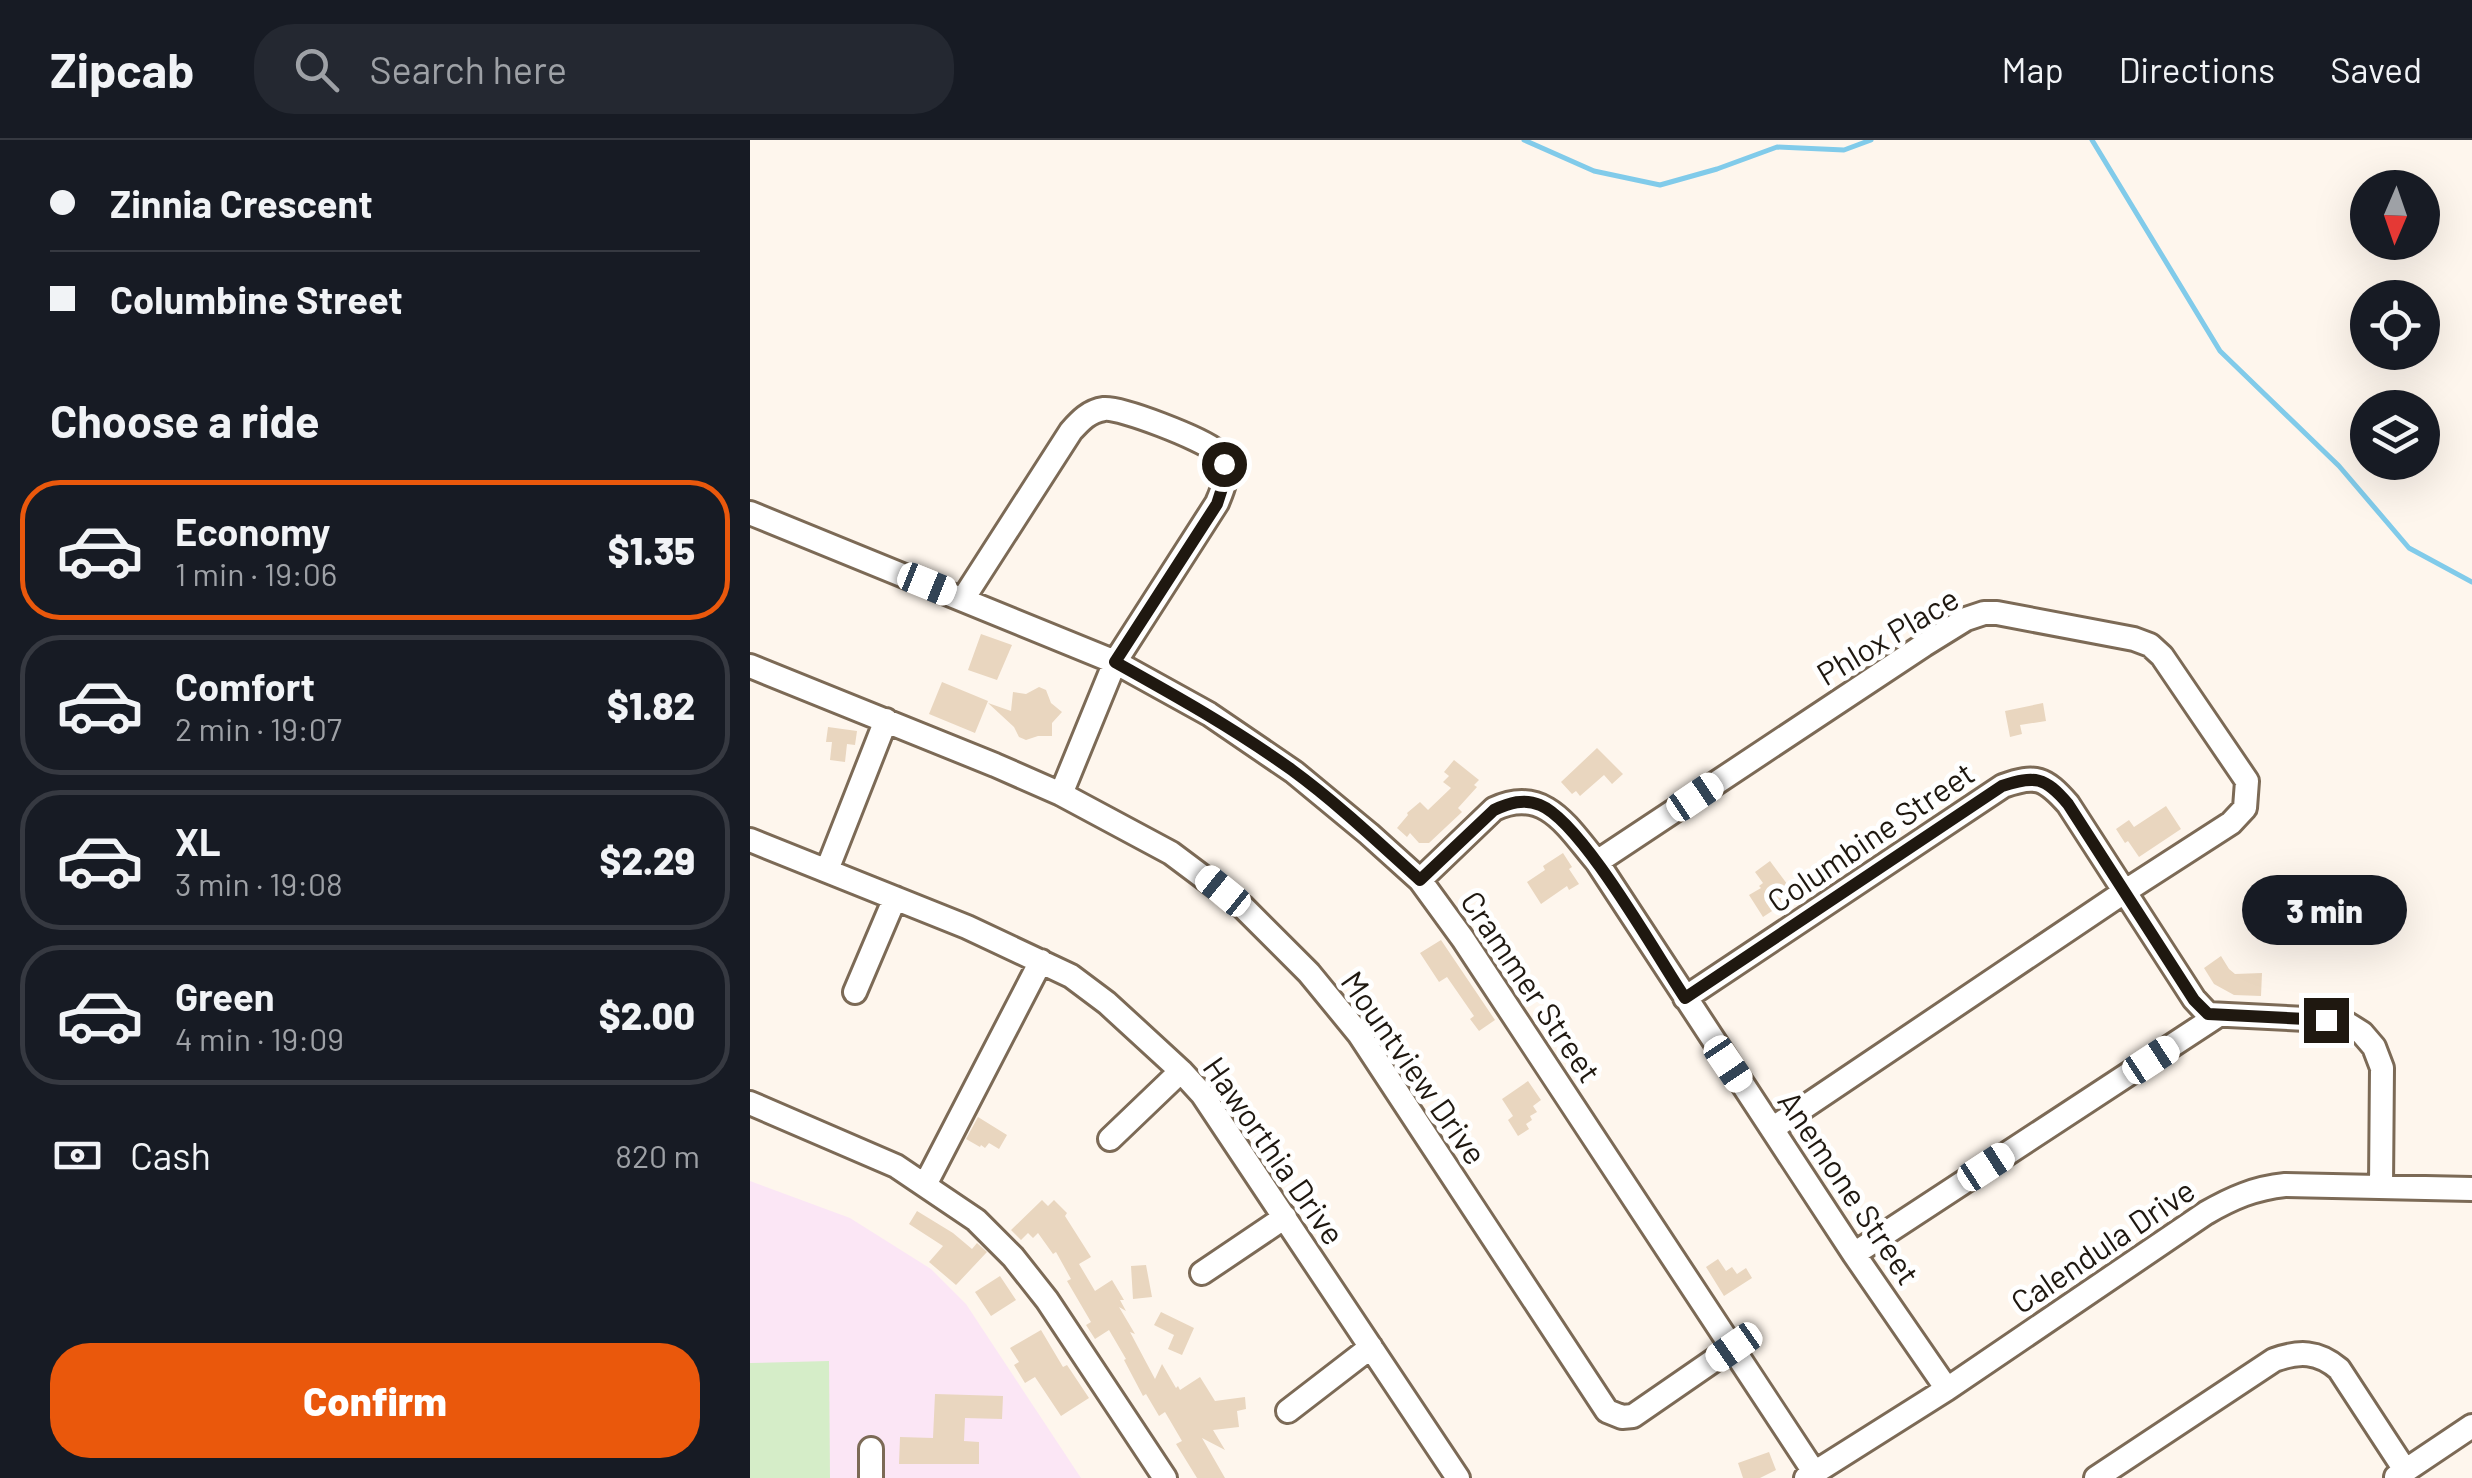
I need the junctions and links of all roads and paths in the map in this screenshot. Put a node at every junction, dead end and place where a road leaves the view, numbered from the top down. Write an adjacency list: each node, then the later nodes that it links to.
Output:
1 (750, 514): 2 (street, Crammer Street)
2 (963, 598): 3 (street, Crammer Street); 3 (street)
3 (1115, 662): 6 (street); 10 (street, Crammer Street)
4 (750, 666): 5 (street, Mountview Drive)
5 (886, 720): 6 (street, Mountview Drive); 9 (street)
6 (1060, 794): 28 (street, Mountview Drive)
7 (750, 840): 9 (street, Haworthia Drive)
8 (1597, 862): 10 (street, Anemone Street); 11 (street, Phlox Place); 15 (street, Anemone Street)
9 (826, 870): 12 (street, Haworthia Drive)
10 (1420, 880): 28 (street, Crammer Street)
11 (2124, 892): 15 (street, Columbine Street); 16 (street, Columbine Street); 19 (street, Phlox Place)
12 (895, 898): 13 (street, Haworthia Drive); 14 (street)
13 (1041, 960): 17 (street, Haworthia Drive); 21 (street)
14 (854, 992)
15 (1685, 998): 19 (street, Anemone Street)
16 (2217, 1016): 22 (street); 25 (street)
17 (1181, 1071): 20 (street); 24 (street, Haworthia Drive)
18 (750, 1103): 21 (street)
19 (1772, 1129): 25 (street, Anemone Street)
20 (1110, 1139)
21 (925, 1184): 36 (street)
22 (2381, 1186): 23 (street, Calendula Drive); 29 (street, Calendula Drive)
23 (2472, 1188)
24 (1285, 1217): 26 (street); 27 (street, Haworthia Drive)
25 (1854, 1254): 29 (street, Anemone Street)
26 (1202, 1273)
27 (1370, 1347): 30 (street); 37 (street, Haworthia Drive)
28 (1734, 1347): 34 (street, Crammer Street)
29 (1947, 1389): 34 (street, Calendula Drive)
30 (1288, 1410)
31 (2472, 1426): 33 (street)
32 (870, 1448): 35 (street)
33 (2400, 1474): 38 (street)
34 (1810, 1475)
35 (870, 1478)
36 (1165, 1478)
37 (1458, 1478)
38 (2096, 1478)

